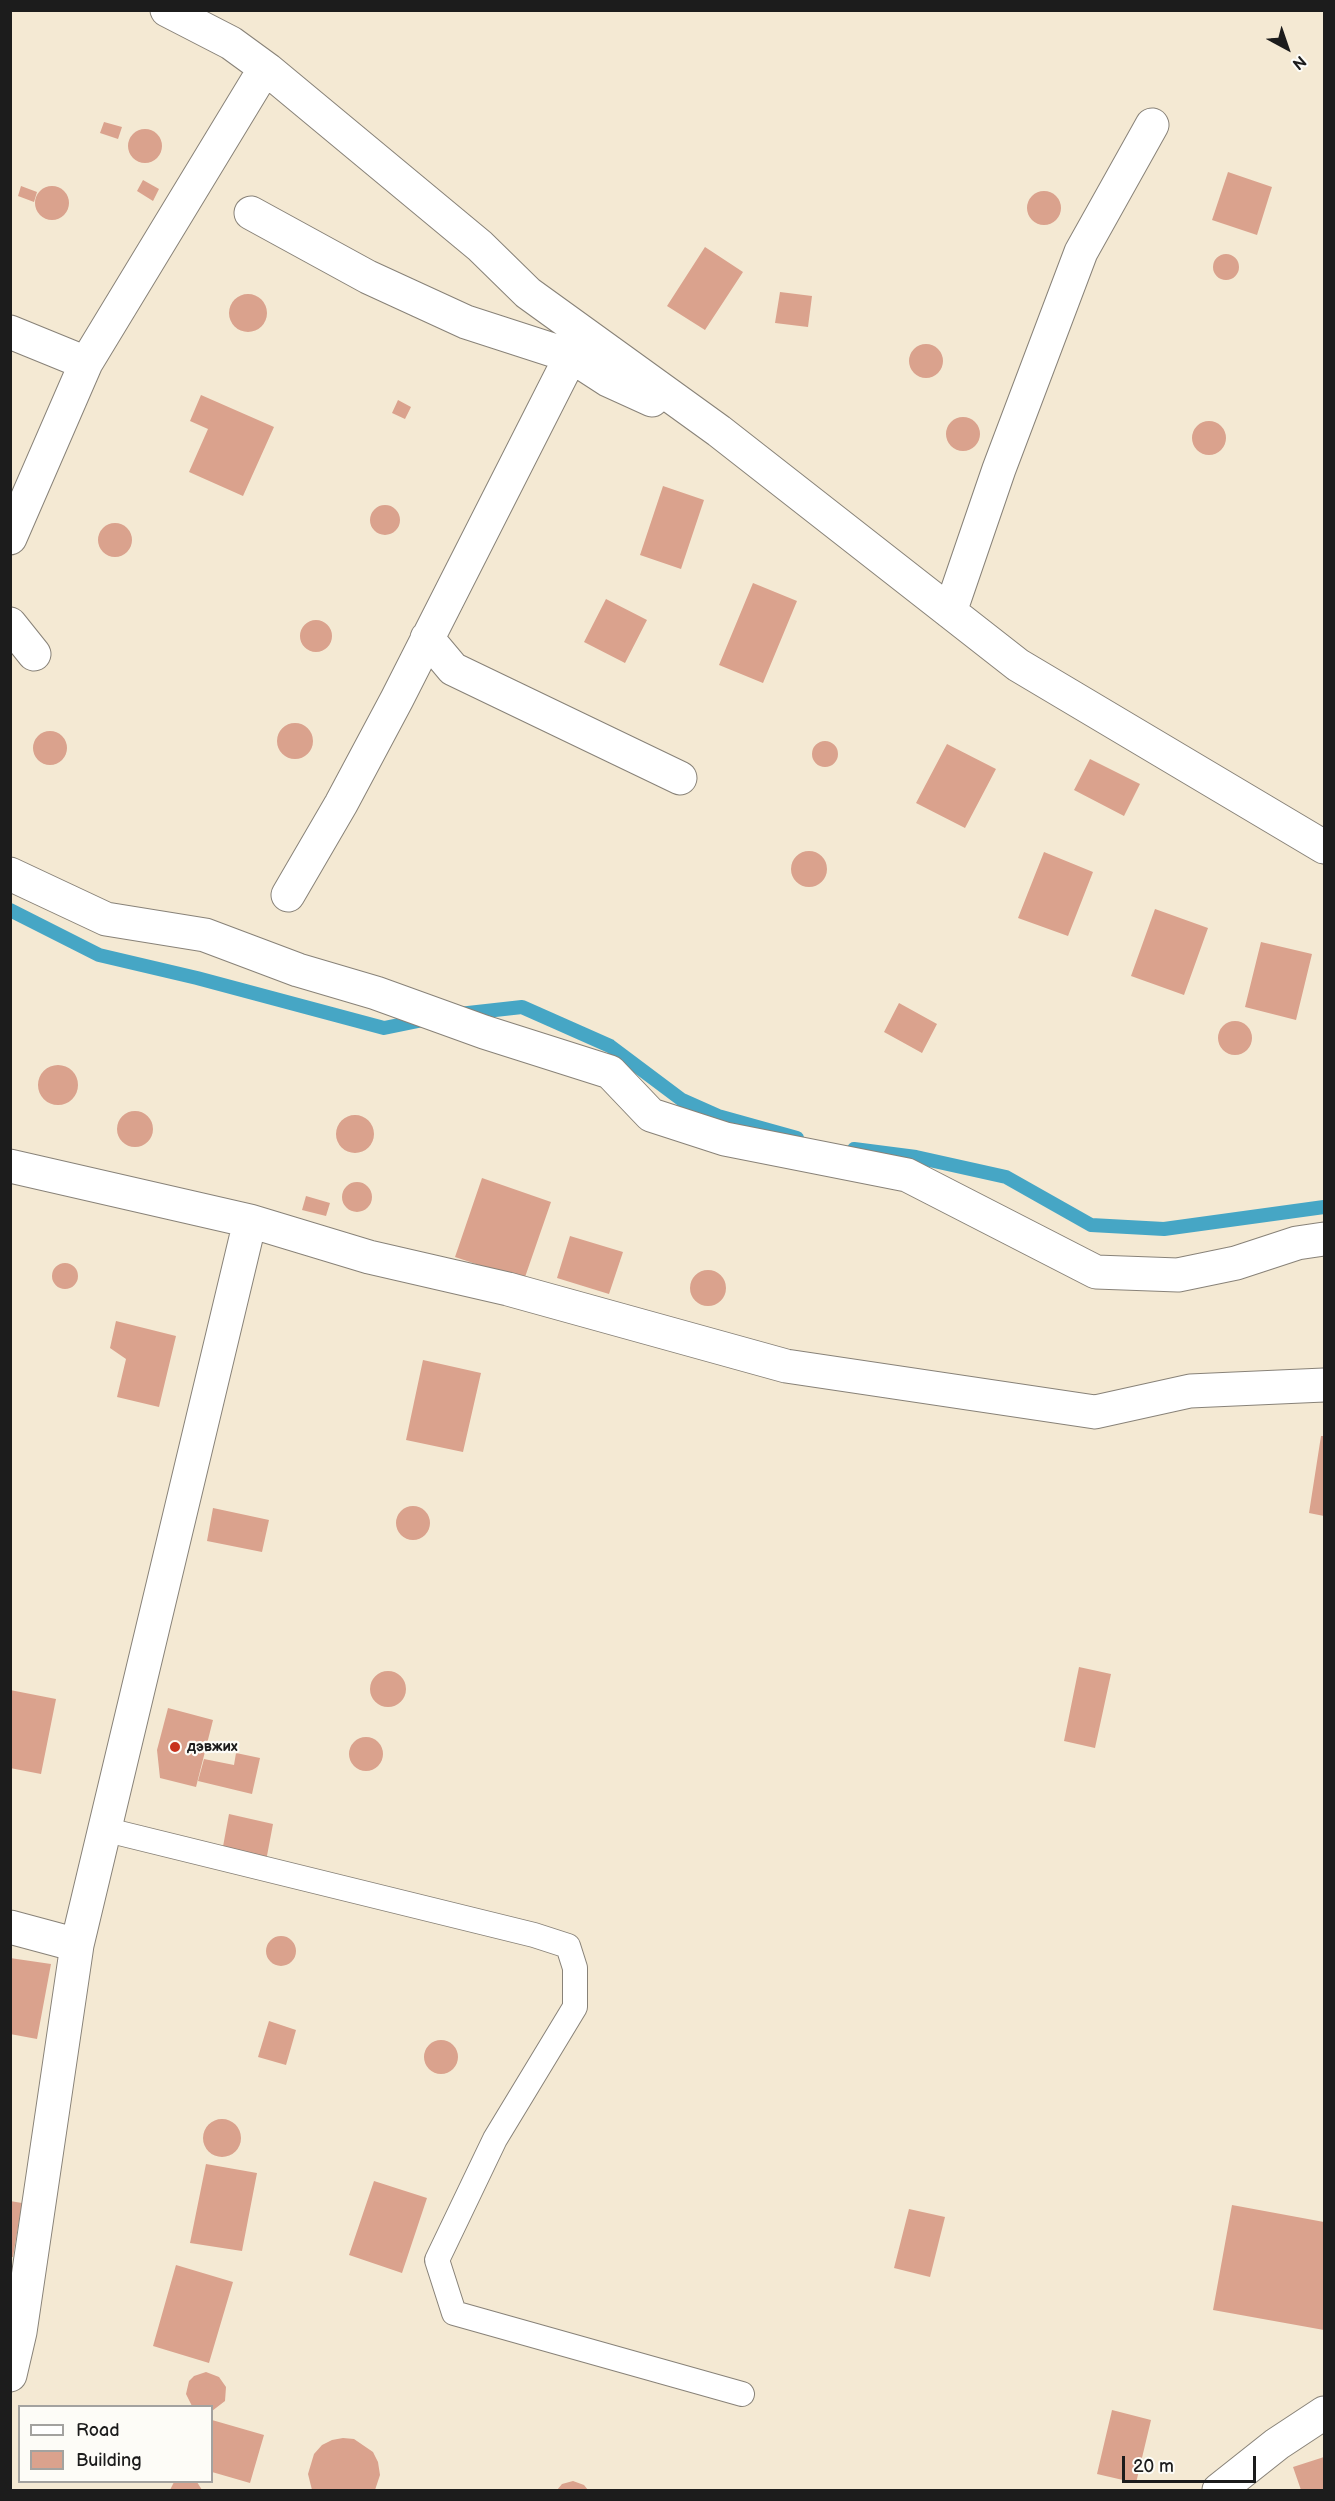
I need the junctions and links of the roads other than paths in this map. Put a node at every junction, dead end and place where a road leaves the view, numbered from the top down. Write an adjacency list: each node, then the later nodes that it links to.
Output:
1 (180, 13): 2 (street)
2 (268, 70): 7 (street); 8 (street)
3 (1152, 125): 10 (street)
4 (252, 213): 6 (street)
5 (10, 332): 7 (street)
6 (571, 356): 8 (street); 12 (street)
7 (86, 363): 9 (street)
8 (719, 431): 10 (street)
9 (10, 538)
10 (950, 612): 15 (street)
11 (10, 624): 13 (street)
12 (427, 638): 14 (street); 17 (street)
13 (34, 654)
14 (680, 778)
15 (1324, 847)
16 (10, 874): 20 (street)
17 (288, 895)
18 (10, 1166): 19 (street)
19 (250, 1221): 21 (street); 22 (street)
20 (1324, 1239)
21 (1324, 1385)
22 (103, 1829): 24 (street); 27 (lane)
23 (10, 1927): 24 (street)
24 (77, 1945): 25 (street)
25 (15, 2331): 26 (street)
26 (10, 2374)
27 (742, 2394)
28 (1324, 2413): 29 (street)
29 (1219, 2490)

